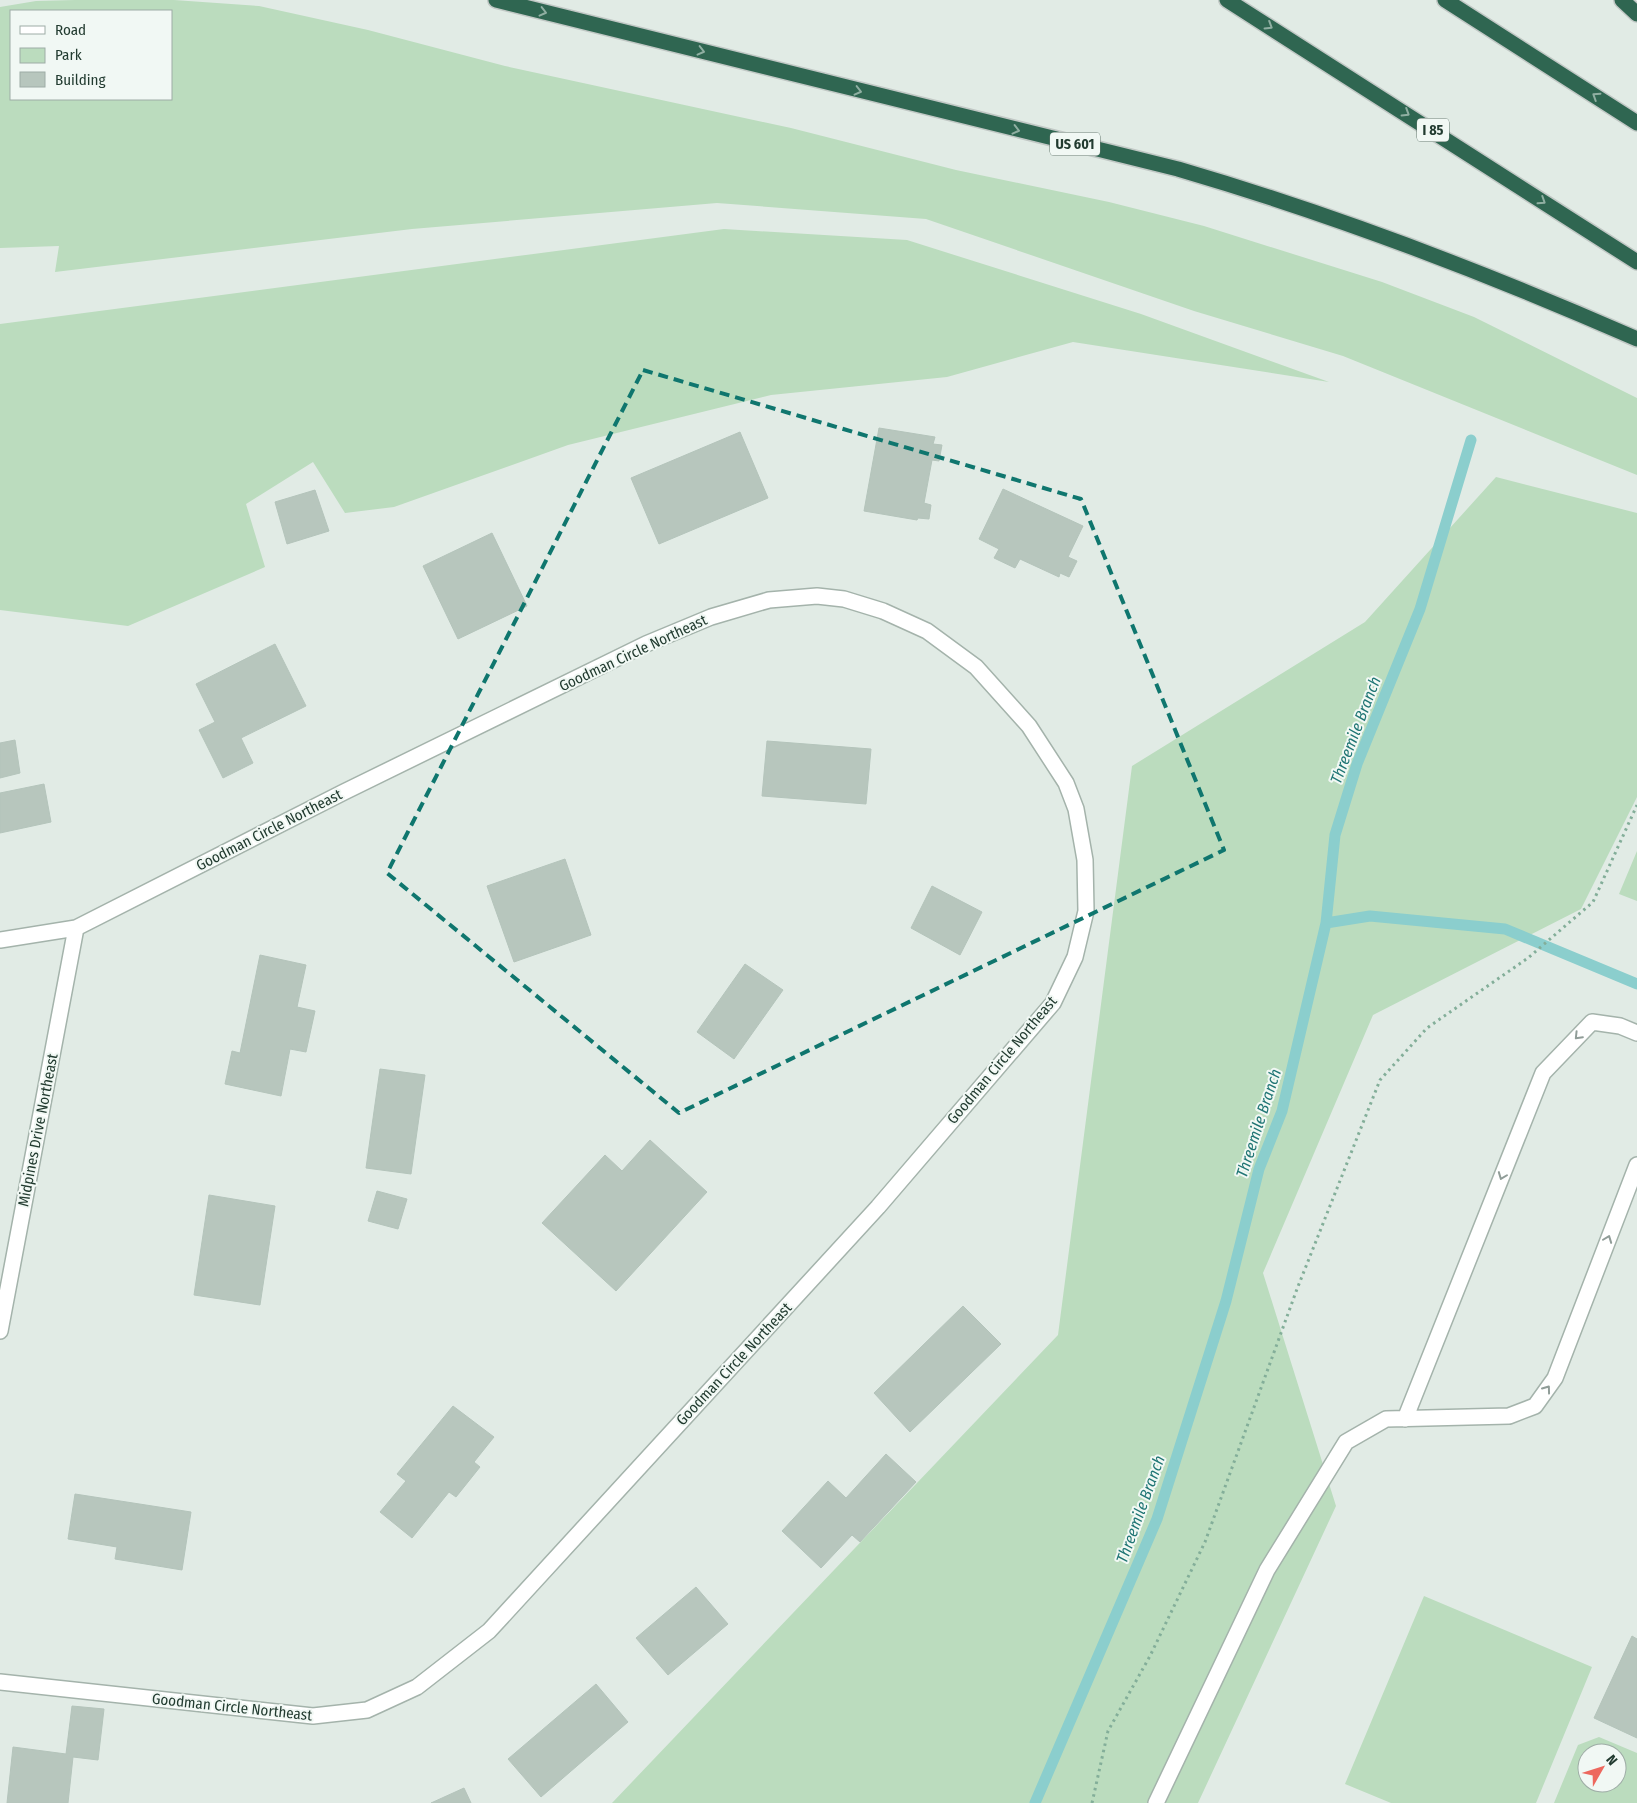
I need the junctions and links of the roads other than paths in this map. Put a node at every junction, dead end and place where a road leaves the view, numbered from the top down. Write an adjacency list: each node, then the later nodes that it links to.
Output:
1 (496, 0): 8 (highway, US 601, one-way to 8)
2 (1227, 0): 7 (highway, I 85, one-way to 7)
3 (1445, 0): 6 (highway, one-way to 3)
4 (1622, 0): 5 (highway)
5 (1637, 14)
6 (1637, 122)
7 (1637, 262)
8 (1637, 339)
9 (76, 928): 10 (street, Goodman Circle Northeast); 13 (street, Midpines Drive Northeast); 15 (street, Goodman Circle Northeast)
10 (0, 940)
11 (1637, 1033): 14 (street, one-way to 14)
12 (1637, 1165): 14 (street, one-way to 12)
13 (0, 1332)
14 (1405, 1419): 16 (street)
15 (0, 1682)
16 (1156, 1803)

